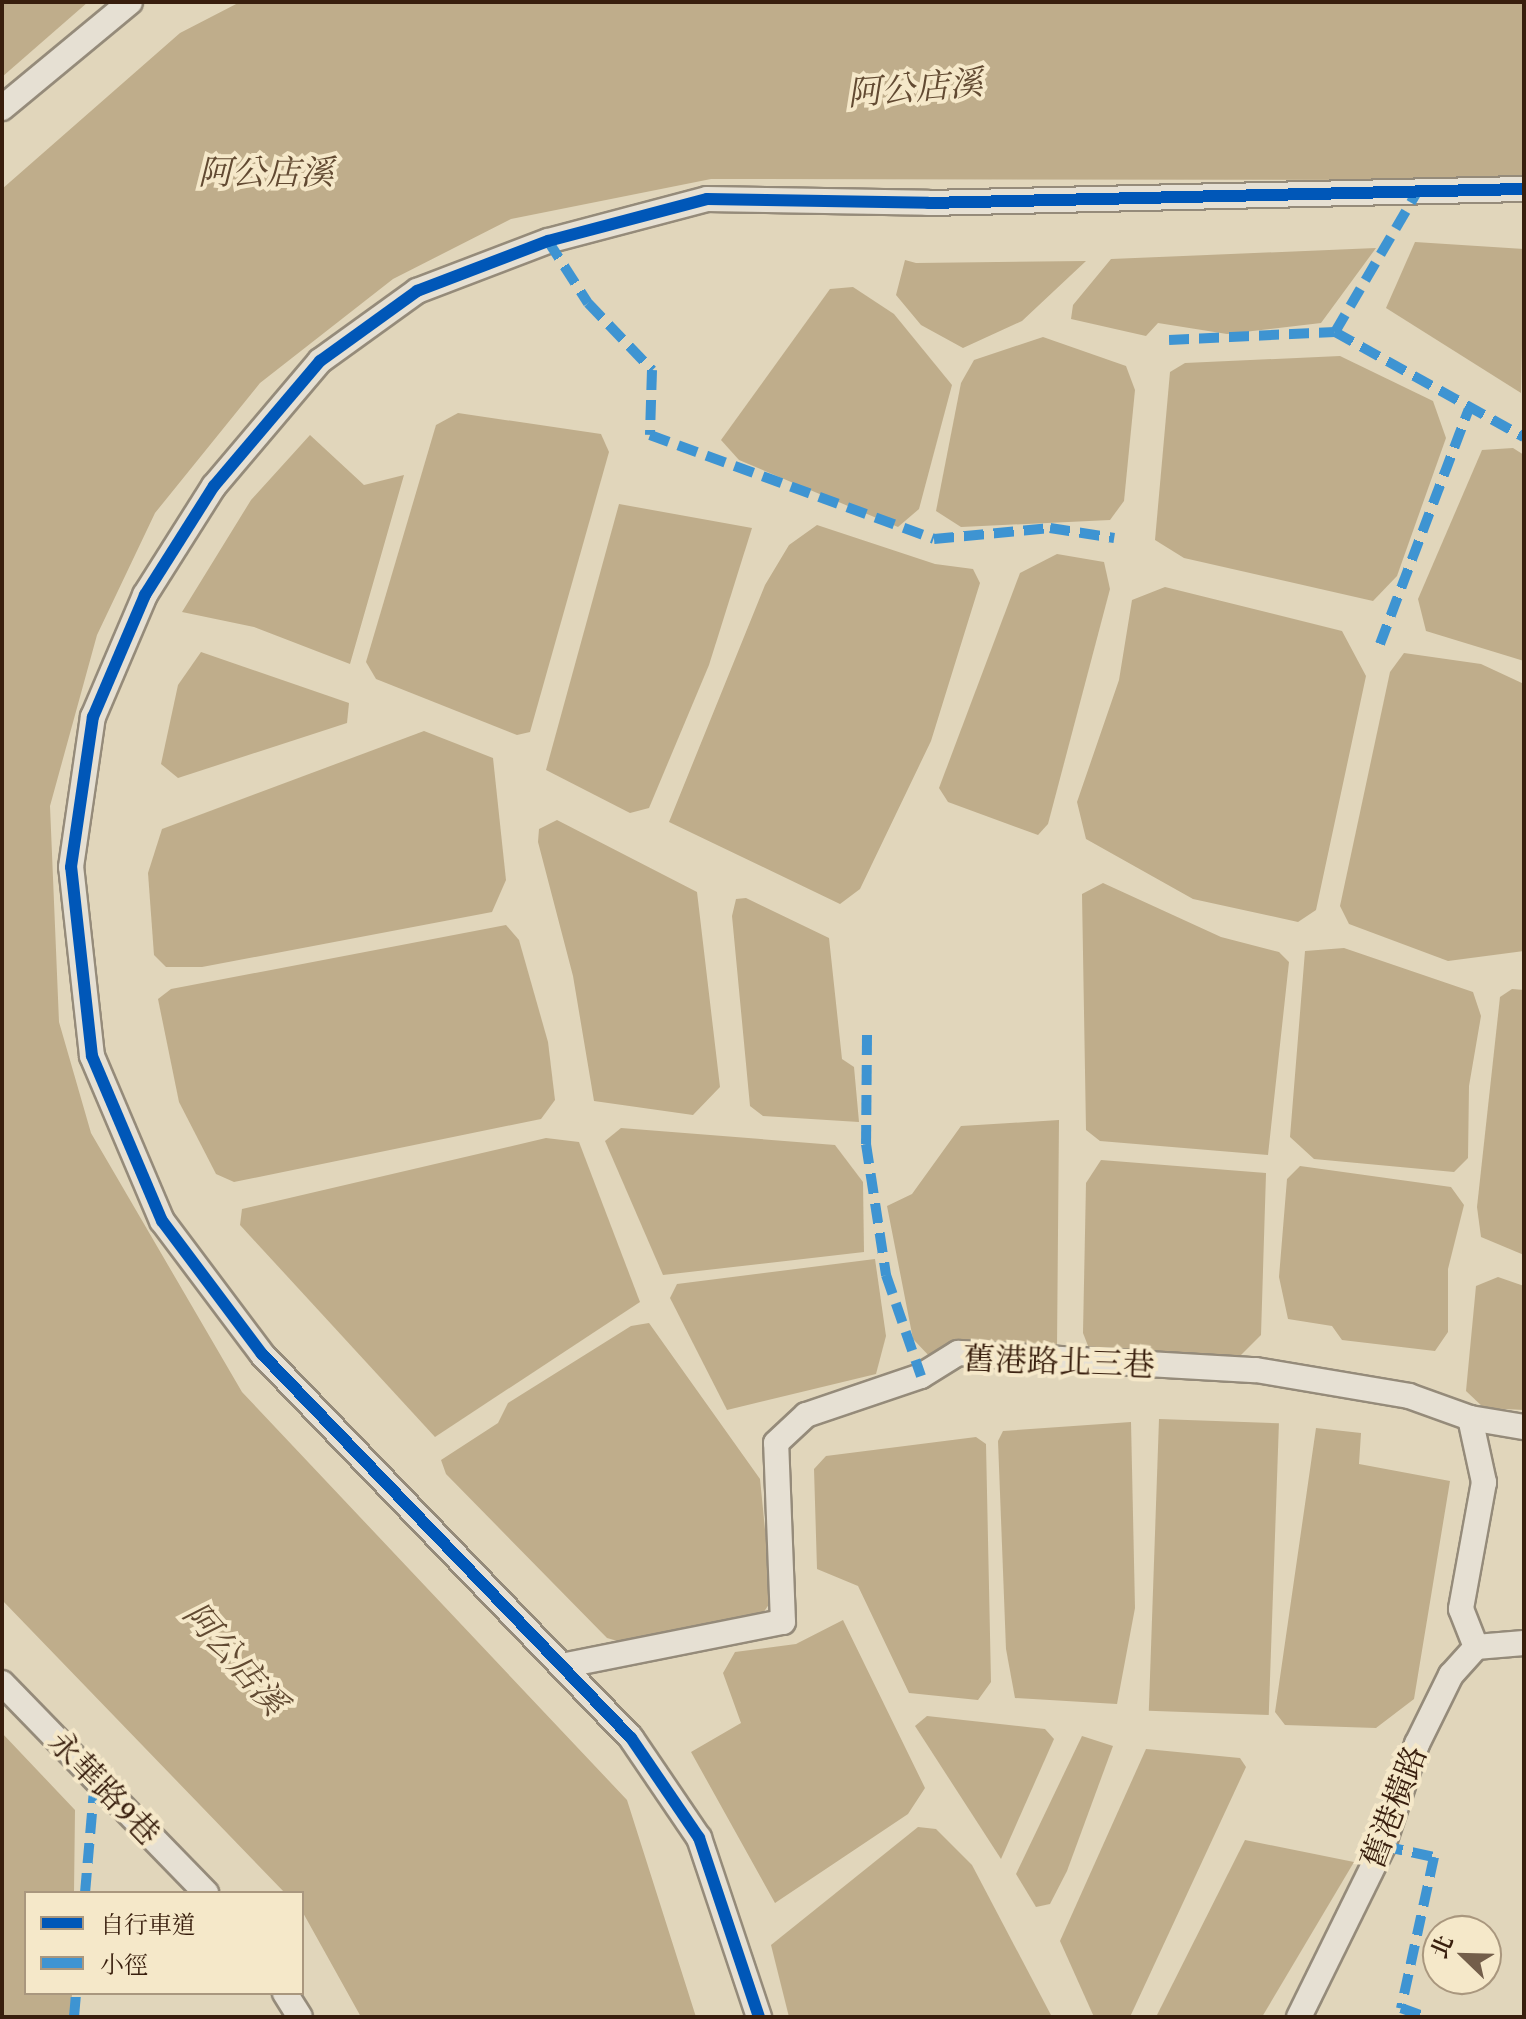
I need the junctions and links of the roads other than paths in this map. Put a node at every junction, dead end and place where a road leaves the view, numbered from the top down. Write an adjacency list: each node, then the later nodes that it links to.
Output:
1 (130, 2): 2 (street)
2 (2, 108)
3 (1524, 189): 8 (street)
4 (1470, 1418): 5 (street, 舊港路北三巷); 7 (street); 8 (street, 舊港路北三巷)
5 (1524, 1427)
6 (1524, 1643): 7 (street)
7 (1476, 1647): 14 (street, 舊港橫路)
8 (567, 1665): 13 (street)
9 (2, 1683): 10 (street, 永華路9巷)
10 (204, 1891)
11 (286, 1995): 12 (street)
12 (300, 2017)
13 (759, 2017)
14 (1299, 2017)

